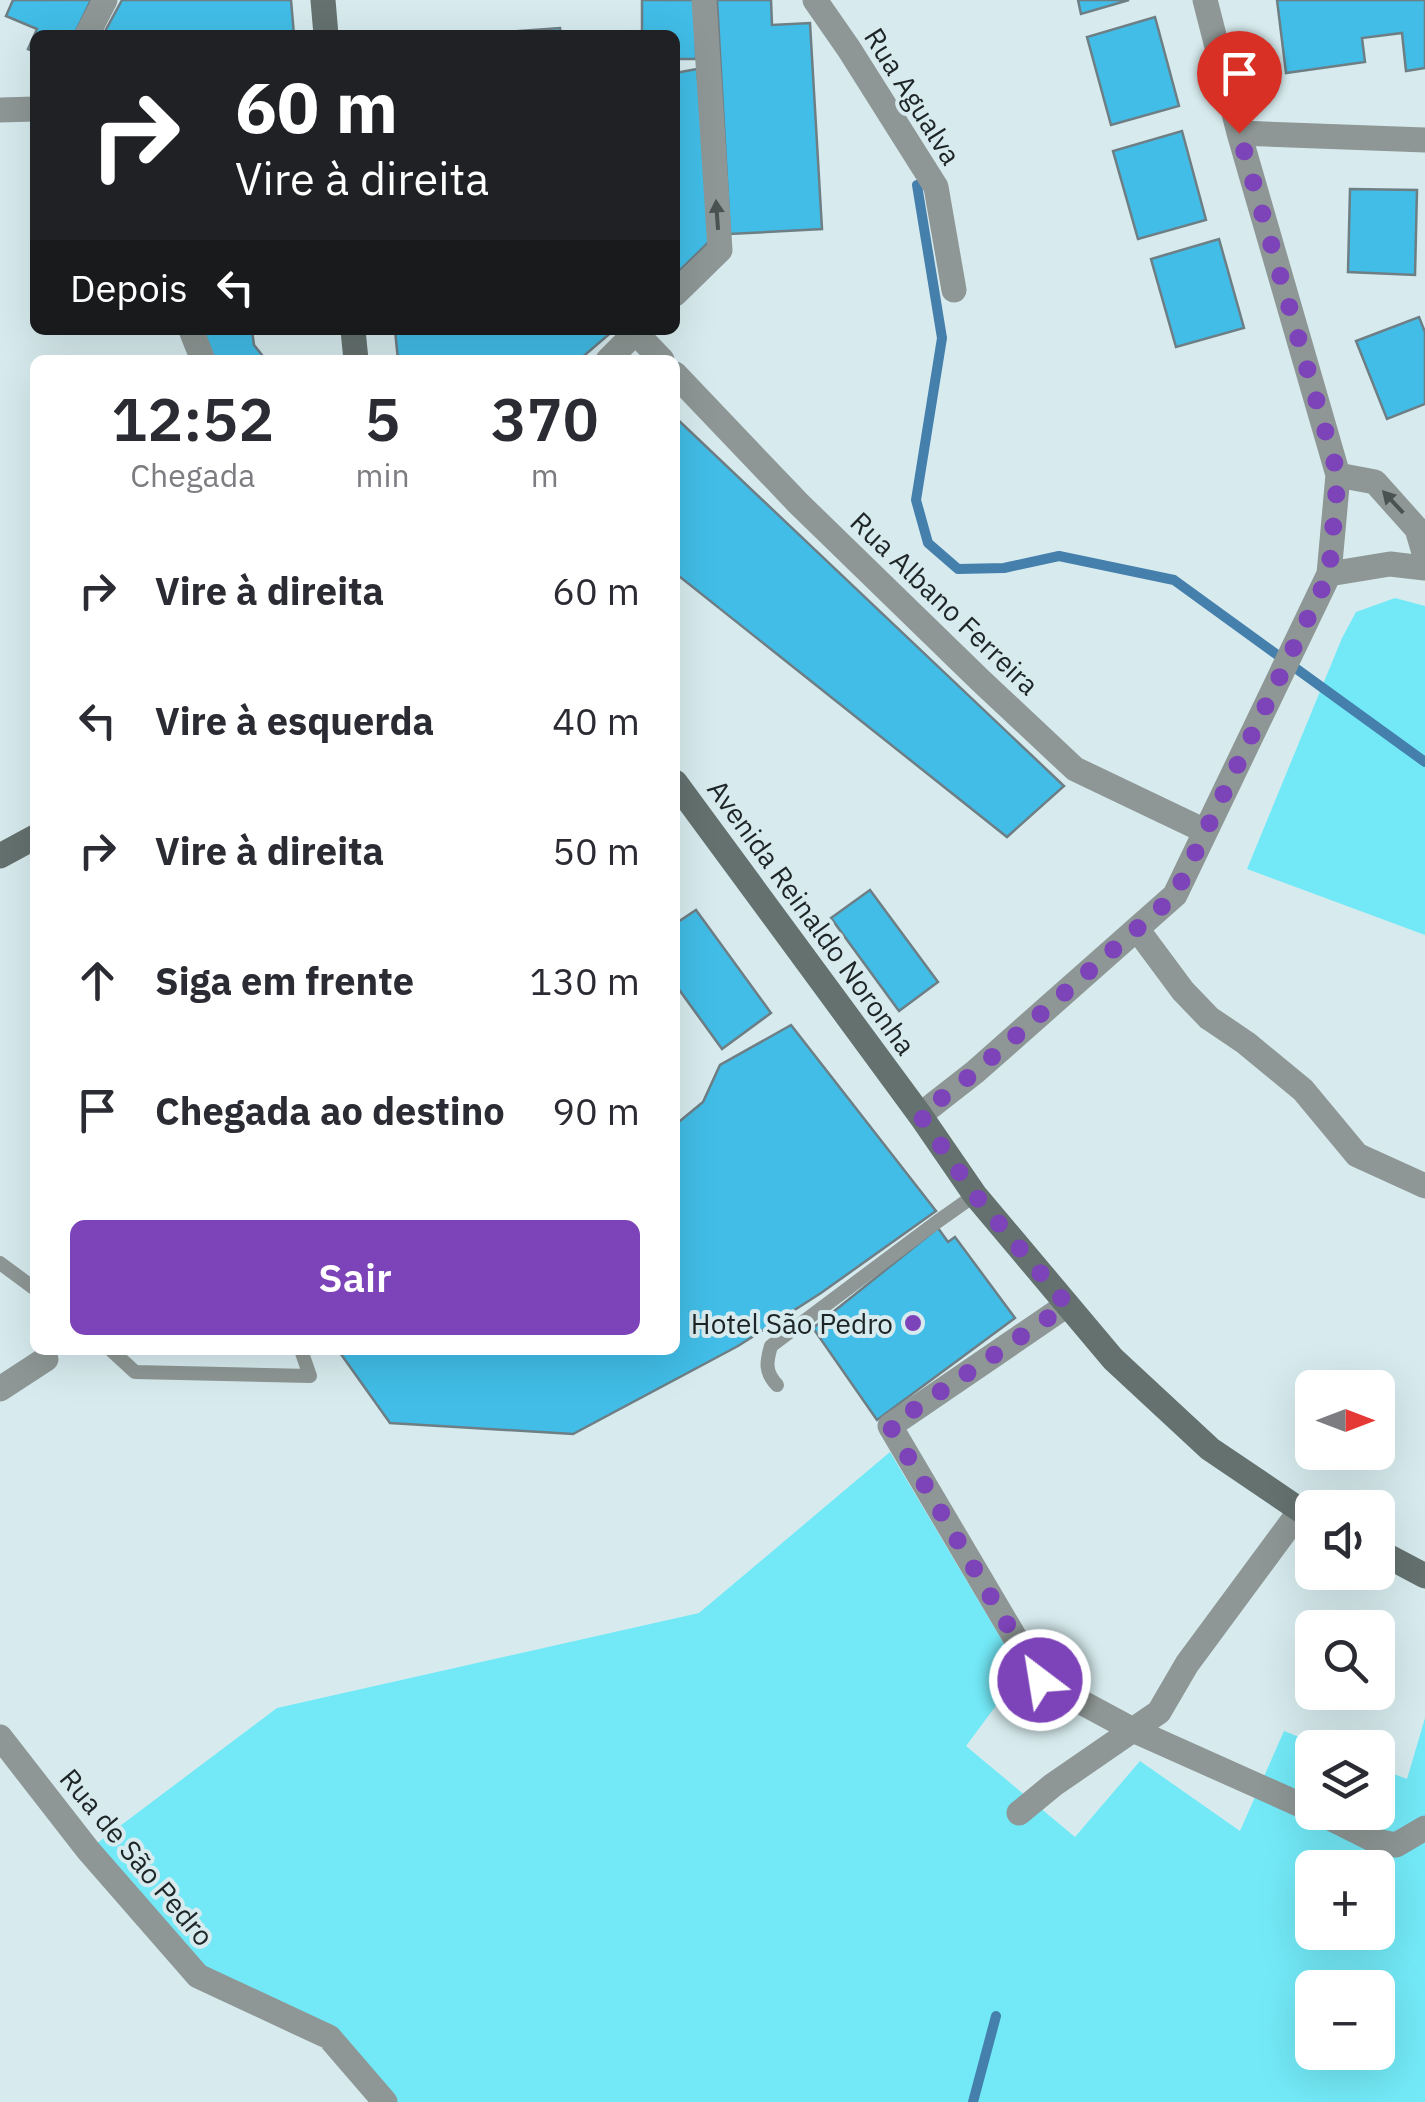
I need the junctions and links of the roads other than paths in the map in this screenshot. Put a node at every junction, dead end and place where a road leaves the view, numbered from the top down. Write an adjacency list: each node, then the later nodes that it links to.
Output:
1 (104, 0): 6 (street)
2 (323, 0): 7 (main road)
3 (704, 0): 12 (street, one-way to 3)
4 (815, 0): 13 (street, Rua Agualva)
5 (1206, 0): 10 (street)
6 (89, 30)
7 (326, 30)
8 (30, 109): 9 (street)
9 (0, 110)
10 (1239, 133): 11 (street); 19 (street)
11 (1425, 140)
12 (680, 289)
13 (954, 290)
14 (632, 335): 16 (street)
15 (640, 335): 17 (street)
16 (613, 355)
17 (658, 355)
18 (680, 379): 24 (street, Rua Albano Ferreira)
19 (1338, 475): 20 (street, one-way to 19); 22 (street)
20 (1425, 556)
21 (1425, 568): 22 (street)
22 (1329, 574): 24 (street)
23 (680, 789): 28 (main road, Avenida Reinaldo Noronha)
24 (1205, 831): 27 (street)
25 (30, 840): 26 (main road)
26 (0, 856)
27 (1137, 929): 28 (street); 29 (street)
28 (920, 1115): 30 (main road, Avenida Reinaldo Noronha)
29 (1425, 1186)
30 (975, 1195): 33 (main road, Avenida Reinaldo Noronha); 37 (lane)
31 (0, 1262): 32 (lane)
32 (30, 1285)
33 (1067, 1305): 39 (main road, Avenida Reinaldo Noronha); 43 (street)
34 (117, 1355): 35 (lane)
35 (303, 1355)
36 (46, 1359): 38 (street)
37 (778, 1385)
38 (0, 1388)
39 (1295, 1507)
40 (1295, 1528): 43 (street)
41 (1395, 1560): 42 (main road)
42 (1425, 1576)
43 (1133, 1730): 45 (street); 46 (street)
44 (0, 1737): 49 (street, Rua de São Pedro)
45 (1295, 1802)
46 (1019, 1813)
47 (1425, 1828): 48 (street)
48 (1352, 1830)
49 (385, 2102)

